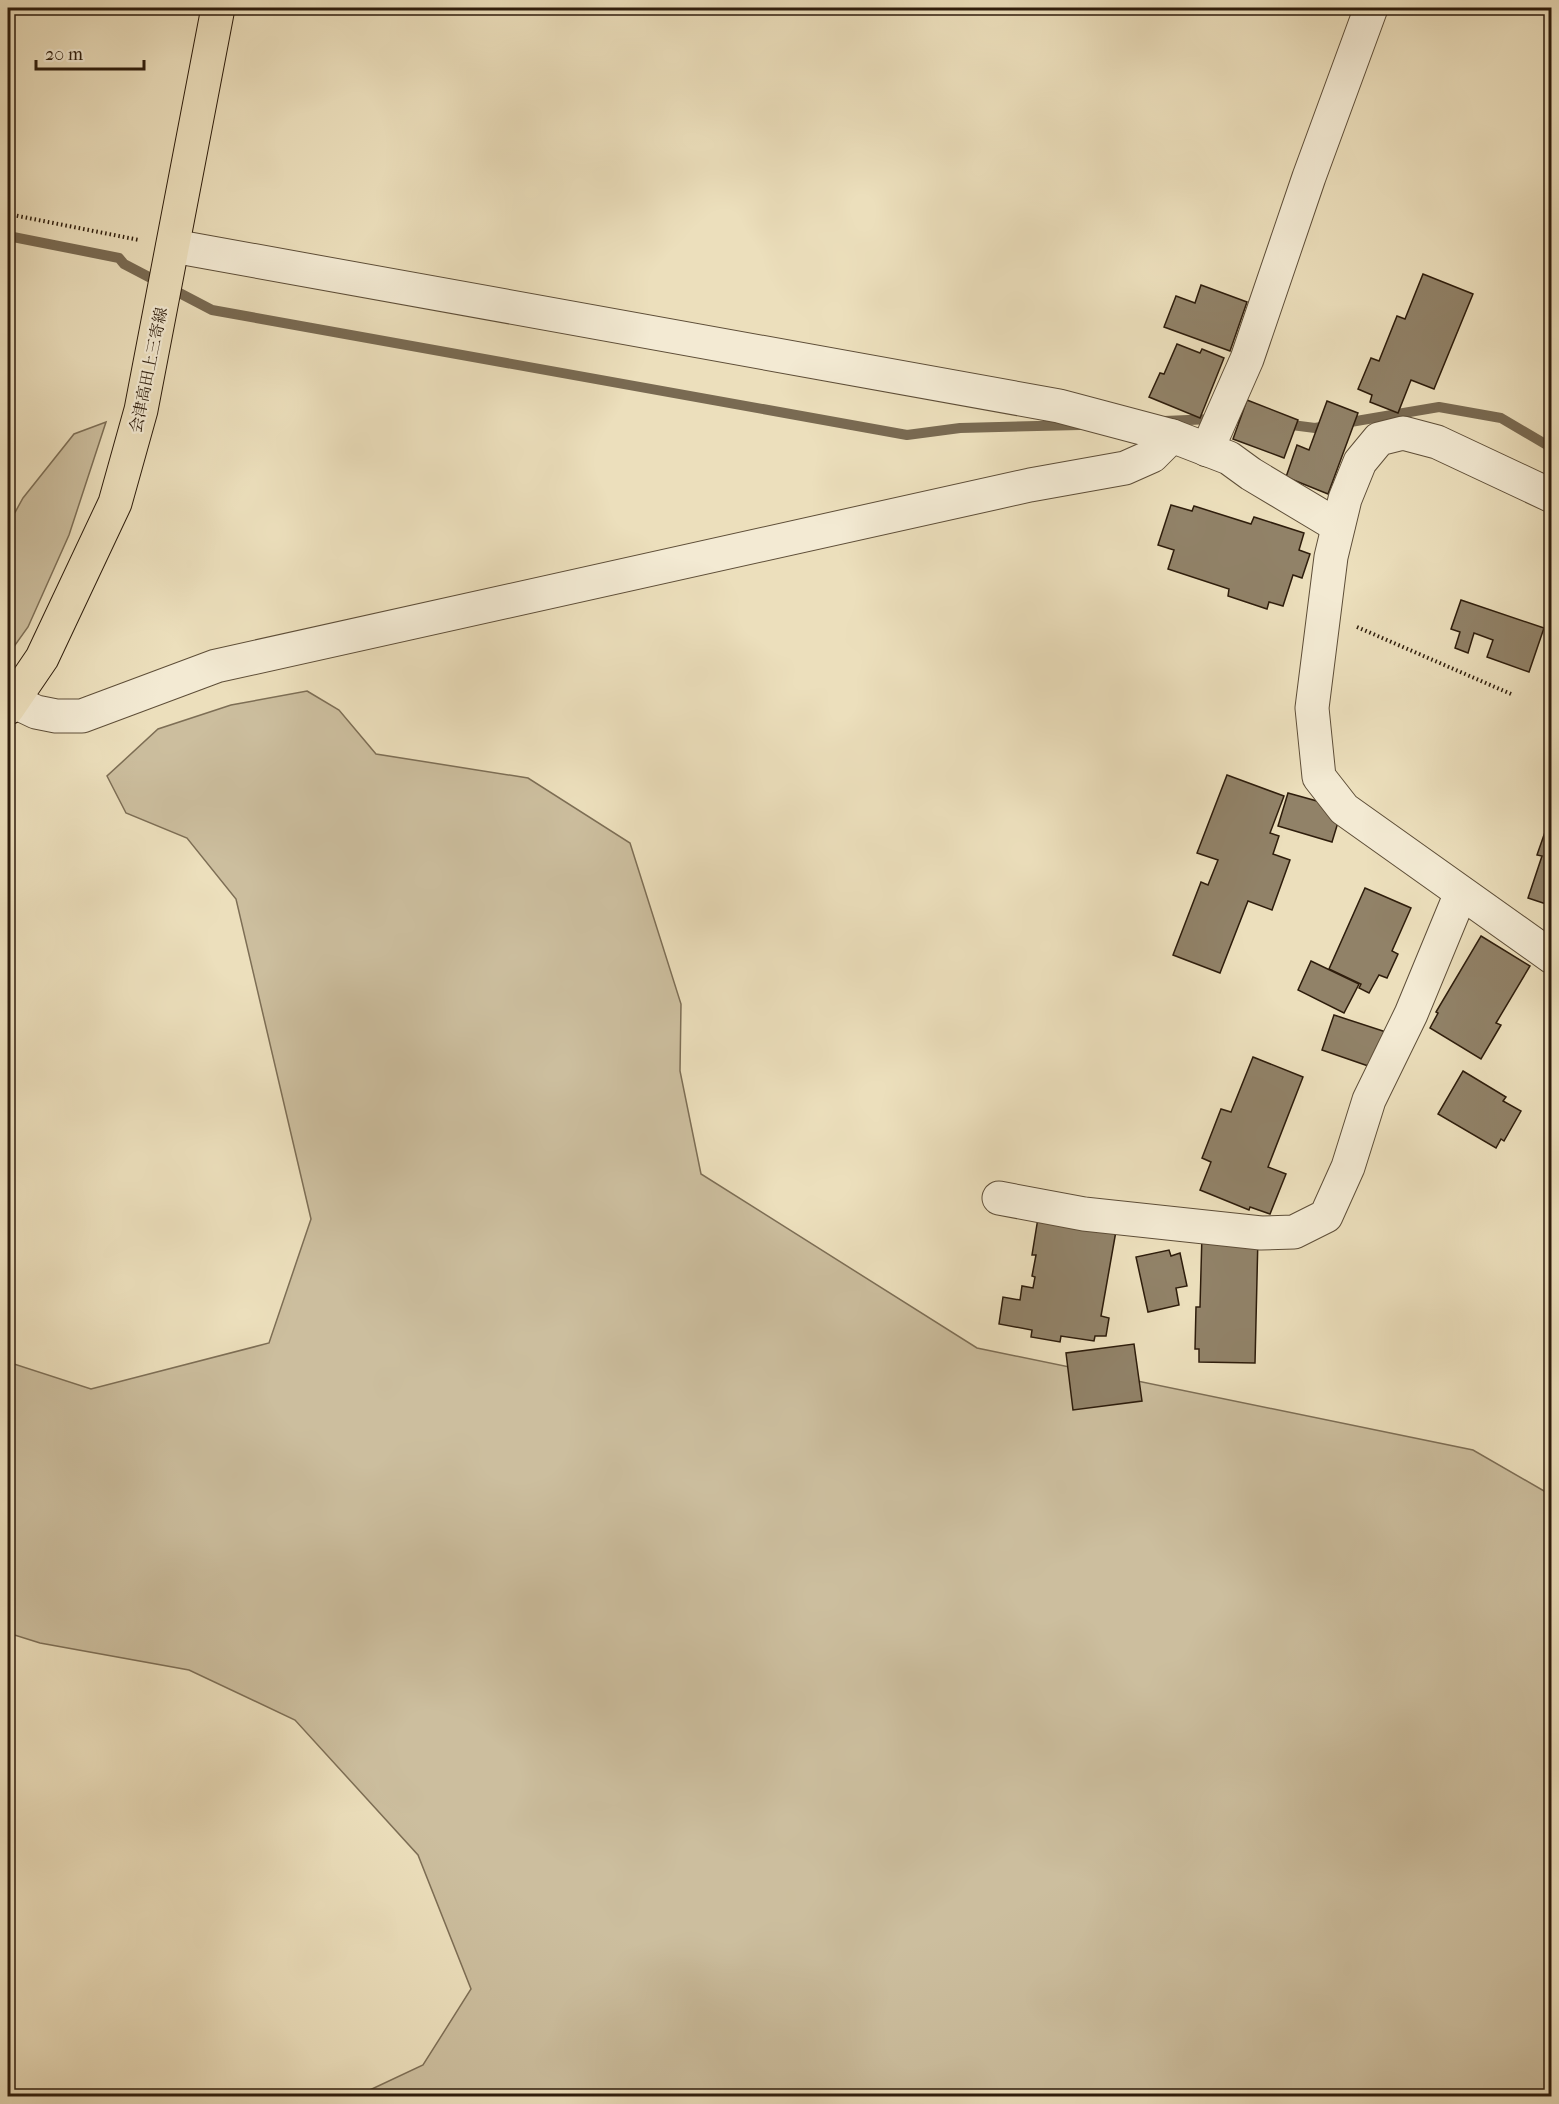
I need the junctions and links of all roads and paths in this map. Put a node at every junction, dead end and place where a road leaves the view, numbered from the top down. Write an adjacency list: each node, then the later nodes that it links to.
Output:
1 (218, 8): 4 (main road, 会津高田上三寄線)
2 (1371, 8): 6 (street)
3 (8, 214): 4 (path)
4 (173, 246): 5 (street); 11 (main road, 会津高田上三寄線)
5 (1172, 436): 6 (street); 11 (street)
6 (1207, 450): 8 (street)
7 (1551, 495): 8 (street)
8 (1338, 526): 9 (street)
9 (1323, 613): 10 (path); 12 (street)
10 (1511, 694)
11 (10, 704)
12 (1461, 893): 13 (street); 14 (street)
13 (1551, 957)
14 (999, 1198)

